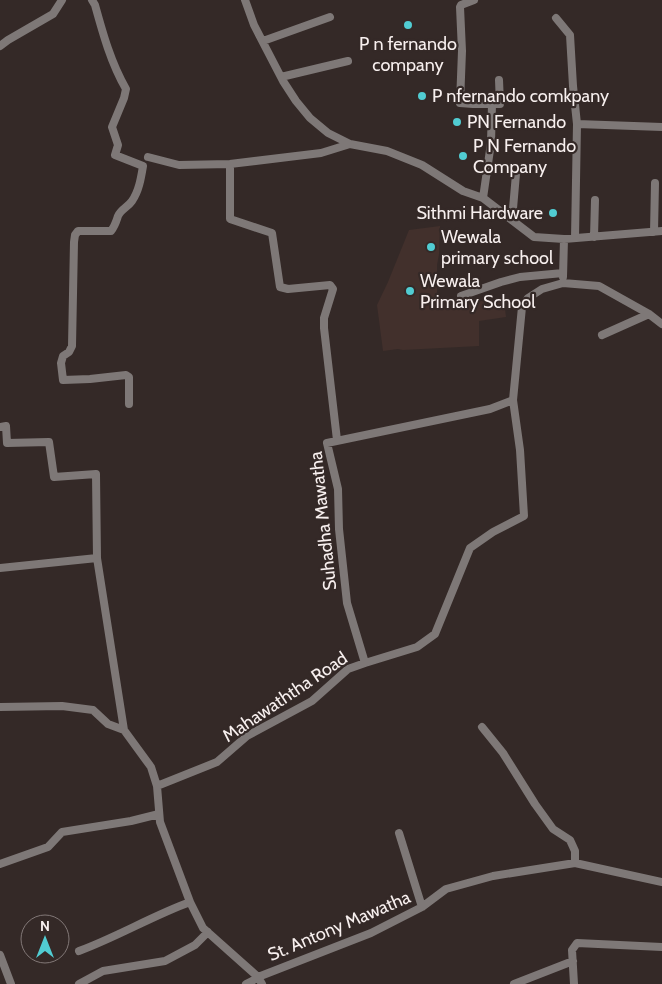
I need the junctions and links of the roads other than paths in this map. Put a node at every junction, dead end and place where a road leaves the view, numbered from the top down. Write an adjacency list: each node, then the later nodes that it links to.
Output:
1 (62, 0): 8 (street)
2 (92, 0): 34 (street)
3 (245, 0): 7 (street)
4 (474, 0): 12 (street)
5 (330, 17): 7 (street)
6 (556, 18): 13 (street)
7 (263, 41): 10 (street)
8 (0, 46)
9 (348, 61): 10 (street)
10 (281, 77): 15 (street)
11 (499, 80): 12 (street)
12 (492, 104): 20 (street)
13 (577, 124): 14 (street); 25 (street)
14 (662, 127)
15 (350, 144): 17 (street); 20 (street)
16 (148, 157): 17 (street)
17 (230, 164): 36 (street)
18 (516, 174): 22 (street)
19 (655, 183): 23 (street)
20 (483, 198): 22 (street)
21 (595, 200): 24 (street)
22 (512, 220): 26 (street)
23 (658, 231): 24 (street)
24 (594, 237): 25 (street)
25 (576, 238): 26 (street)
26 (564, 239): 27 (street)
27 (563, 273): 28 (street); 29 (street)
28 (563, 283): 30 (street); 33 (street, Mahawaththa Road)
29 (461, 296)
30 (649, 314): 31 (street); 32 (street)
31 (662, 324)
32 (602, 335)
33 (513, 400): 36 (street, Suhadha Mawatha); 39 (street, Mahawaththa Road)
34 (129, 404)
35 (0, 427): 37 (street)
36 (337, 440): 39 (street, Suhadha Mawatha)
37 (97, 558): 38 (street); 42 (street)
38 (0, 568)
39 (365, 663): 43 (street, Mahawaththa Road)
40 (0, 707): 42 (street)
41 (482, 728): 46 (street)
42 (124, 730): 43 (street)
43 (157, 786): 44 (street)
44 (159, 814): 47 (street); 49 (street)
45 (399, 833): 50 (street)
46 (575, 863): 48 (street, St. Antony Mawatha); 50 (street, St. Antony Mawatha)
47 (0, 864)
48 (662, 882)
49 (190, 902): 51 (street); 53 (street)
50 (422, 907): 56 (street, St. Antony Mawatha)
51 (208, 932): 56 (street); 58 (street)
52 (662, 947): 55 (street)
53 (79, 951)
54 (0, 955): 57 (street)
55 (573, 961): 60 (street); 61 (street)
56 (260, 981): 59 (street, St. Antony Mawatha)
57 (11, 984)
58 (79, 984)
59 (246, 984)
60 (514, 984)
61 (574, 984)

